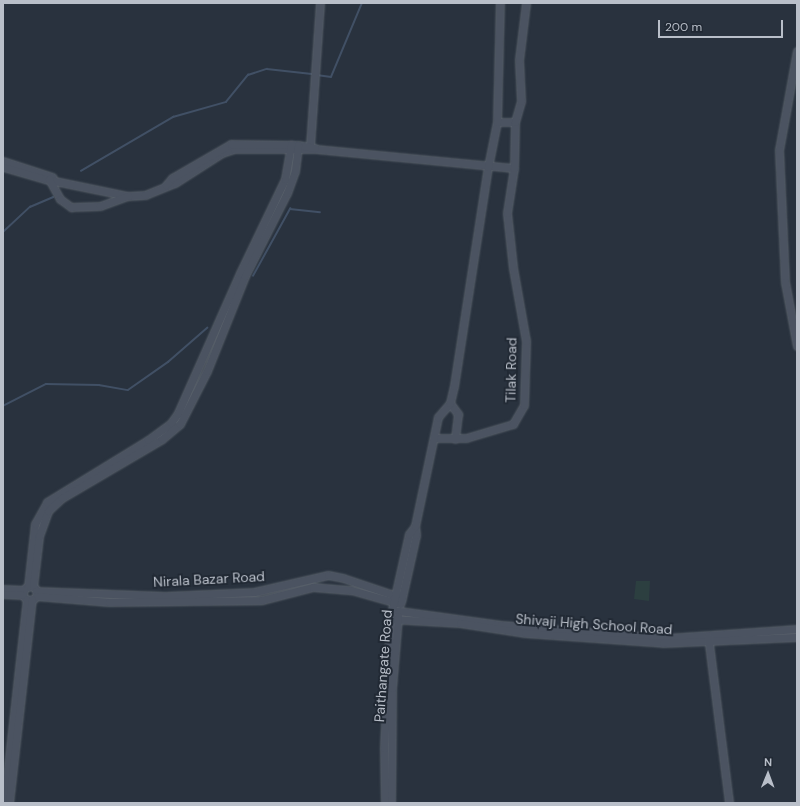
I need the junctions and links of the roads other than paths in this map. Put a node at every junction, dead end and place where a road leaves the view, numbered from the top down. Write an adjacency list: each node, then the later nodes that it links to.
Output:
1 (320, 3): 7 (street)
2 (500, 3): 5 (street)
3 (526, 3): 6 (street, Tilak Road)
4 (797, 51): 15 (street)
5 (497, 122): 6 (street); 11 (street)
6 (515, 122): 12 (street, Tilak Road)
7 (313, 147): 8 (street); 11 (street)
8 (294, 148): 14 (street); 20 (street)
9 (3, 161): 13 (street)
10 (3, 167): 13 (street)
11 (488, 167): 12 (street); 16 (street)
12 (514, 168): 18 (street, Tilak Road)
13 (53, 179): 14 (street); 14 (street)
14 (128, 196)
15 (797, 346)
16 (450, 403): 17 (street); 18 (street)
17 (435, 438): 18 (street, Tilak Road); 23 (street, Paithangate Road)
18 (455, 440)
19 (3, 589): 20 (street)
20 (30, 593): 21 (street); 22 (street, Nirala Bazar Road); 28 (street); 29 (street)
21 (3, 594)
22 (200, 598): 23 (street, Nirala Bazar Road); 23 (street, Nirala Bazar Road)
23 (397, 603): 24 (street, Paithangate Road); 27 (street, Shivaji High School Road)
24 (394, 619): 27 (street, Shivaji High School Road); 30 (street, Paithangate Road); 31 (street, Paithangate Road)
25 (797, 630): 27 (street, Shivaji High School Road)
26 (797, 636): 27 (street, Shivaji High School Road)
27 (709, 638): 32 (street)
28 (4, 803)
29 (9, 803)
30 (385, 803)
31 (391, 803)
32 (729, 803)

